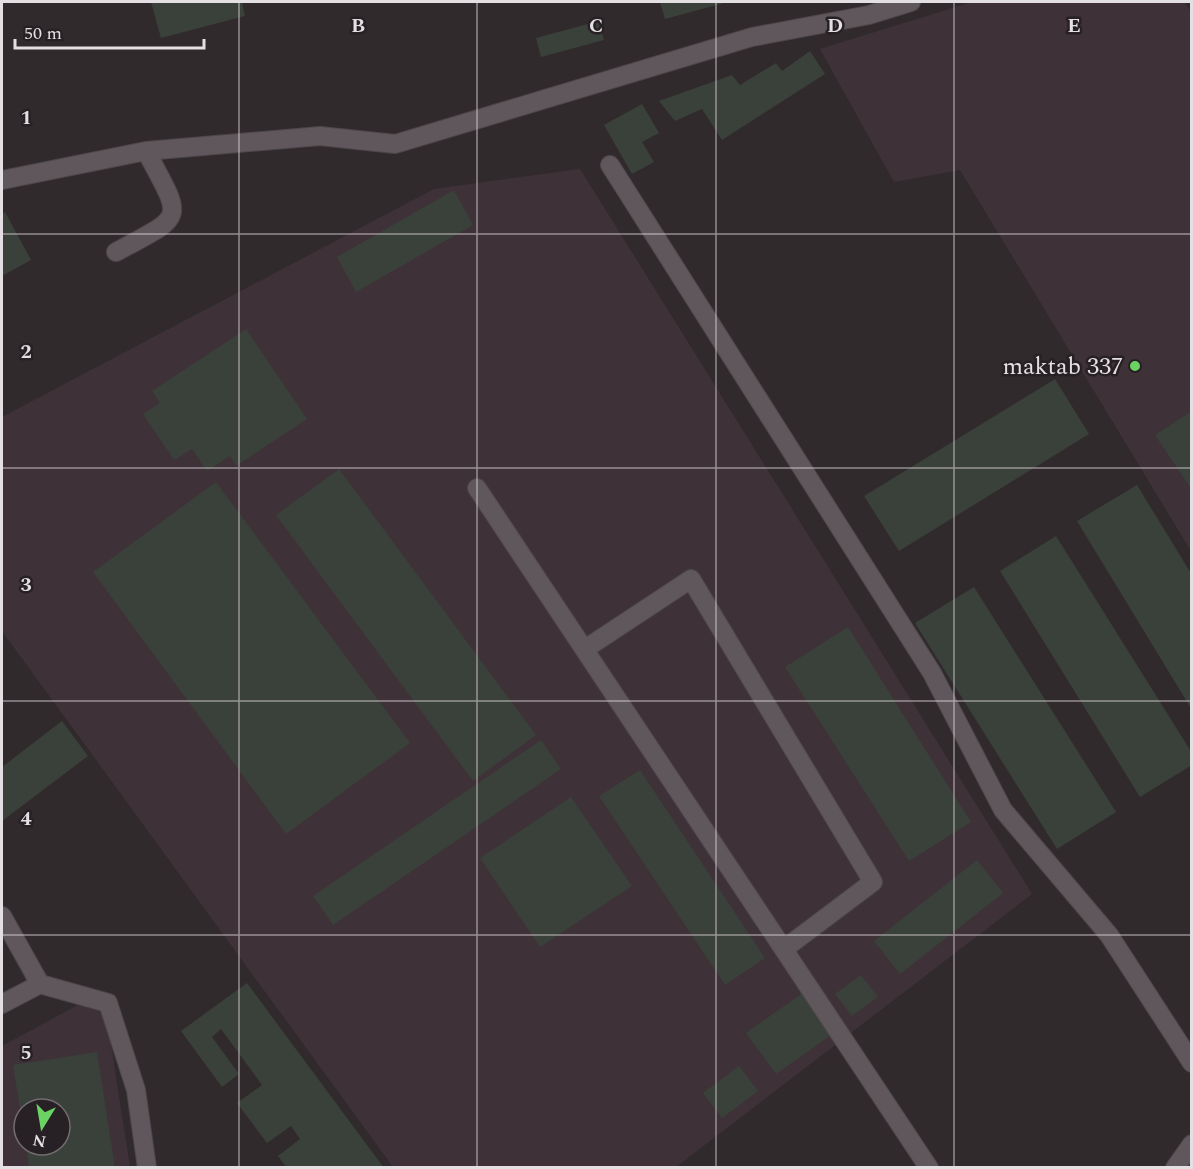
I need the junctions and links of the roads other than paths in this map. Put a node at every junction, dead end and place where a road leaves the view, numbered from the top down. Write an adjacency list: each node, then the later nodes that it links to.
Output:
1 (911, 2): 2 (street)
2 (146, 151): 4 (street); 5 (street)
3 (610, 165): 12 (street)
4 (2, 180)
5 (116, 252)
6 (477, 488): 7 (street)
7 (585, 649): 9 (street); 9 (street)
8 (2, 915): 10 (street)
9 (784, 949): 15 (street)
10 (40, 984): 11 (street); 14 (street)
11 (2, 1004)
12 (1191, 1063)
13 (1191, 1144): 16 (street)
14 (147, 1167)
15 (929, 1167)
16 (1175, 1167)

